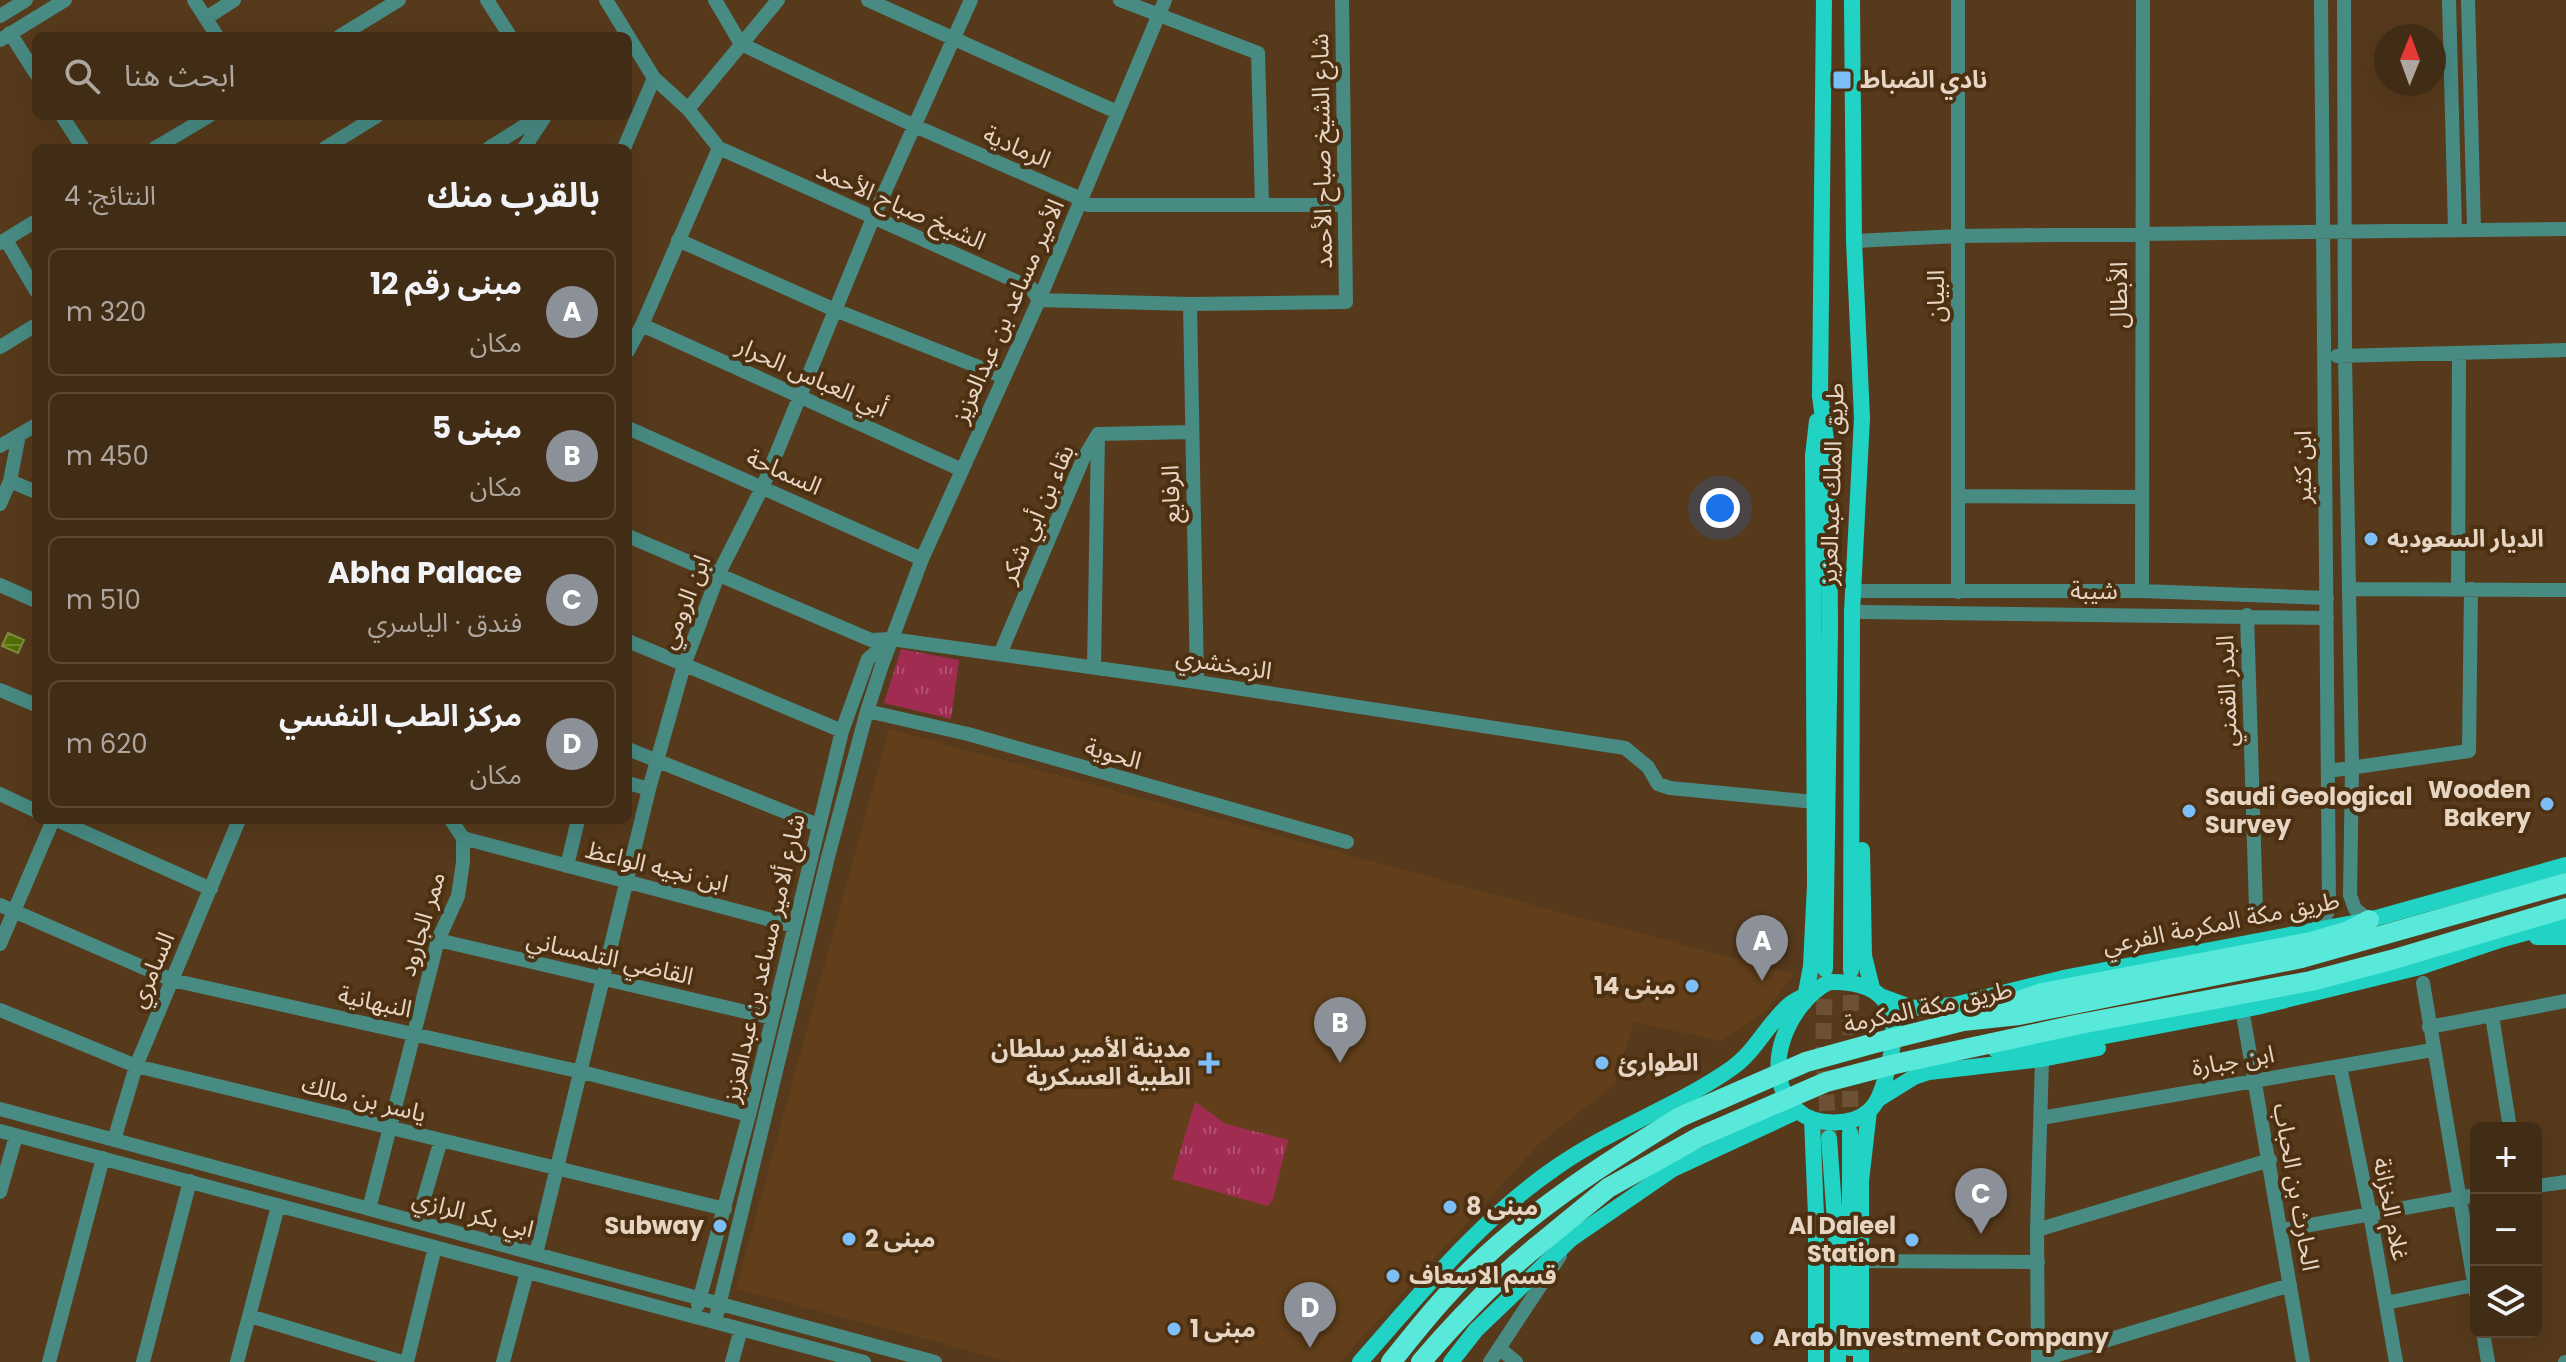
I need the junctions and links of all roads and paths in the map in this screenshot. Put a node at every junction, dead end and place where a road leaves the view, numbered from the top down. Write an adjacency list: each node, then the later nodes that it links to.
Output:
1 (26, 0): 23 (street)
2 (65, 0): 30 (street)
3 (194, 0): 25 (street)
4 (234, 0): 25 (street)
5 (399, 0): 27 (street)
6 (487, 0): 28 (street)
7 (606, 0): 29 (street, الشيخ صباح الأحمد)
8 (715, 0): 32 (street)
9 (778, 0): 32 (street)
10 (868, 0): 31 (street)
11 (971, 0): 31 (street, ابن الرومي)
12 (1120, 0): 24 (street)
13 (1165, 0): 24 (street, الأمير مساعد بن عبدالعزيز)
14 (1342, 0): 53 (street, شارع الشيخ صباح الأحمد)
15 (1824, 0): 80 (main road, طريق الملك عبدالعزيز)
16 (1852, 0): 64 (main road, طريق الملك عبدالعزيز)
17 (1958, 0): 62 (street, البيان)
18 (2143, 0): 61 (street, الأبطال)
19 (2321, 0): 59 (street, ابن كثير)
20 (2344, 0): 60 (street, ابن كثير)
21 (2449, 0): 56 (street)
22 (2468, 0): 57 (street)
23 (0, 16)
24 (1159, 16): 37 (street, الأمير مساعد بن عبدالعزيز); 52 (street)
25 (206, 18): 26 (street)
26 (215, 32)
27 (347, 32)
28 (507, 32)
29 (621, 32)
30 (5, 36): 34 (street)
31 (954, 38): 37 (street); 43 (street, ابن الرومي)
32 (741, 44): 36 (street); 43 (street, الرمادية)
33 (634, 60): 35 (street, الشيخ صباح الأحمد)
34 (32, 69)
35 (654, 78): 36 (street, الشيخ صباح الأحمد); 49 (street)
36 (688, 109): 50 (street, الشيخ صباح الأحمد)
37 (1117, 112): 51 (street, الأمير مساعد بن عبدالعزيز)
38 (65, 120): 44 (street)
39 (202, 120): 45 (street)
40 (370, 120): 46 (street)
41 (536, 120): 47 (street)
42 (541, 120): 48 (street)
43 (915, 126): 51 (street, الرمادية); 54 (street, ابن الرومي)
44 (80, 144)
45 (162, 144)
46 (332, 144)
47 (496, 144)
48 (526, 144)
49 (626, 144)
50 (719, 148): 54 (street, الشيخ صباح الأحمد); 63 (street)
51 (1081, 199): 52 (street, الرمادية); 67 (street, الأمير مساعد بن عبدالعزيز)
52 (1262, 205): 53 (street, الرمادية)
53 (1345, 205): 68 (street, شارع الشيخ صباح الأحمد)
54 (873, 218): 67 (street, الشيخ صباح الأحمد); 69 (street, ابن الرومي)
55 (32, 224): 65 (street)
56 (2455, 229): 57 (street); 60 (street)
57 (2474, 229): 58 (street)
58 (2566, 229)
59 (2323, 230): 60 (street); 61 (street); 76 (street, ابن كثير)
60 (2346, 230): 77 (street, ابن كثير)
61 (2142, 234): 62 (street); 93 (street, الأبطال)
62 (1958, 236): 64 (street); 92 (street, البيان)
63 (678, 240): 69 (street); 70 (street)
64 (1854, 241): 81 (main road, طريق الملك عبدالعزيز)
65 (3, 242): 66 (street)
66 (32, 285)
67 (1039, 300): 68 (street); 78 (street, الأمير مساعد بن عبدالعزيز)
68 (1190, 304): 84 (street, الرفايع)
69 (835, 310): 78 (street); 79 (street, ابن الرومي)
70 (642, 325): 72 (street); 79 (street, أبي العباس الحرار)
71 (32, 327): 73 (street)
72 (632, 343)
73 (0, 347)
74 (2566, 350): 75 (street)
75 (2459, 354): 77 (street); 100 (street)
76 (2324, 356): 77 (street); 105 (street, ابن كثير)
77 (2345, 356): 99 (street, ابن كثير)
78 (1004, 377): 88 (street, الأمير مساعد بن عبدالعزيز)
79 (802, 395): 88 (street, أبي العباس الحرار); 90 (street, ابن الرومي)
80 (1820, 396): 127 (main road); 159 (main road, طريق الملك عبدالعزيز)
81 (1862, 418): 102 (main road); 160 (main road, طريق الملك عبدالعزيز)
82 (32, 427): 86 (street)
83 (632, 430): 90 (street, السماحة)
84 (1192, 432): 85 (street, بقاء بن أبي شكر); 115 (street, الرفايع)
85 (1098, 434): 112 (street, بقاء بن أبي شكر); 114 (street)
86 (19, 435): 87 (street); 89 (street)
87 (0, 446)
88 (962, 470): 96 (street, الأمير مساعد بن عبدالعزيز)
89 (10, 481): 91 (street); 94 (street)
90 (763, 486): 96 (street, السماحة); 97 (street, ابن الرومي)
91 (32, 490)
92 (1959, 496): 93 (street); 104 (street, البيان)
93 (2140, 497): 103 (street, الأبطال)
94 (0, 504)
95 (632, 538): 97 (street, الزمخشري)
96 (922, 559): 110 (street, الأمير مساعد بن عبدالعزيز)
97 (719, 573): 110 (street, الزمخشري); 113 (street, ابن الرومي)
98 (0, 585): 106 (street)
99 (2349, 589): 100 (street); 122 (street, ابن كثير)
100 (2465, 589): 101 (street); 122 (street)
101 (2566, 590)
102 (1862, 591): 104 (street, شيبة); 107 (main road)
103 (2142, 591): 104 (street, شيبة); 105 (street, شيبة)
104 (1958, 592)
105 (2327, 598): 109 (street, ابن كثير)
106 (32, 599)
107 (1862, 612): 108 (street, شيبة); 164 (main road)
108 (2247, 615): 109 (street, شيبة); 150 (street, البدر القمني)
109 (2327, 618): 123 (street, ابن كثير)
110 (891, 639): 112 (street, الزمخشري); 118 (street, الأمير مساعد بن عبدالعزيز); 119 (street, شارع ألامير مساعد بن عبدالعزيز)
111 (632, 643): 113 (street)
112 (1000, 654): 114 (street, الزمخشري)
113 (684, 665): 119 (street); 121 (street, ابن الرومي)
114 (1094, 667): 115 (street, الزمخشري)
115 (1197, 682): 127 (street, الزمخشري)
116 (0, 690): 117 (street)
117 (32, 703)
118 (867, 711): 136 (street, الحوية); 146 (street, الأمير مساعد بن عبدالعزيز)
119 (842, 731): 134 (street, شارع ألامير مساعد بن عبدالعزيز)
120 (632, 751): 121 (street)
121 (657, 761): 125 (street, ابن الرومي); 134 (street)
122 (2352, 767): 123 (street); 145 (street, ابن كثير)
123 (2328, 771): 147 (street, ابن كثير)
124 (632, 784): 125 (street)
125 (649, 789): 141 (street, ابن الرومي)
126 (0, 794): 128 (street)
127 (1815, 802): 165 (main road)
128 (32, 809)
129 (53, 824): 148 (street)
130 (64, 824): 143 (street)
131 (237, 824): 143 (street, السامري)
132 (454, 824): 135 (street)
133 (577, 824): 139 (street)
134 (818, 825): 144 (street, شارع ألامير مساعد بن عبدالعزيز)
135 (463, 838): 139 (street, ابن نجيه الواعظ); 157 (street, ممر الجارود)
136 (1347, 842)
137 (2566, 857): 140 (main road)
138 (2566, 865): 140 (main road, طريق مكة المكرمة الفرعي)
139 (567, 866): 141 (street, ابن نجيه الواعظ)
140 (2544, 870): 151 (main road, طريق مكة المكرمة الفرعي)
141 (629, 882): 153 (street, ابن نجيه الواعظ); 161 (street, ابن الرومي)
142 (2566, 883): 172 (highway, طريق مكة المكرمة, bridge)
143 (211, 889): 162 (street, السامري)
144 (803, 893): 146 (street); 153 (street, شارع ألامير مساعد بن عبدالعزيز)
145 (2350, 895): 147 (street); 151 (street)
146 (819, 896): 223 (street, الأمير مساعد بن عبدالعزيز)
147 (2329, 896): 154 (street, ابن كثير)
148 (7, 908): 158 (street); 162 (street, النبهانية)
149 (2566, 908): 175 (highway, طريق مكة المكرمة, bridge)
150 (2256, 909)
151 (2369, 920): 154 (main road, طريق مكة المكرمة الفرعي); 172 (highway, bridge)
152 (2566, 922): 156 (main road)
153 (794, 926): 170 (street, شارع ألامير مساعد بن عبدالعزيز)
154 (2315, 930): 164 (main road, طريق مكة المكرمة الفرعي)
155 (2566, 937): 156 (main road)
156 (2503, 939): 167 (main road)
157 (438, 940): 161 (street, القاضي التلمساني); 174 (street, ممر الجارود)
158 (0, 944)
159 (1825, 969)
160 (1851, 970)
161 (605, 978): 170 (street, القاضي التلمساني); 180 (street, ابن الرومي)
162 (172, 980): 174 (street, النبهانية); 178 (street, السامري)
163 (2423, 983): 173 (street)
164 (1877, 992): 165 (main road); 182 (main road)
165 (1808, 996): 185 (main road); 187 (main road)
166 (2566, 1001): 169 (street)
167 (2257, 1007): 171 (main road); 175 (main road, bridge)
168 (0, 1010): 178 (street, ياسر بن مالك)
169 (2492, 1016): 173 (street); 188 (street)
170 (772, 1018): 184 (street, شارع ألامير مساعد بن عبدالعزيز)
171 (2244, 1020): 177 (main road); 181 (street, الحارث بن الحباب)
172 (1963, 1021): 243 (highway, طريق مكة المكرمة, bridge)
173 (2429, 1027): 176 (street)
174 (412, 1033): 180 (street, النبهانية); 189 (street, ممر الجارود)
175 (1957, 1050): 227 (highway, طريق مكة المكرمة, bridge)
176 (2432, 1050): 179 (street, ابن جبارة); 205 (street)
177 (2042, 1059): 182 (main road); 186 (street)
178 (136, 1066): 189 (street, ياسر بن مالك); 194 (street, السامري)
179 (2340, 1066): 181 (street, ابن جبارة); 209 (street, غلام الخزانة)
180 (582, 1072): 184 (street, النبهانية); 199 (street, ابن الرومي)
181 (2255, 1079): 186 (street, ابن جبارة); 198 (street, الحارث بن الحباب)
182 (1873, 1105): 185 (main road); 216 (main road)
183 (0, 1109): 194 (street, ابي بكر الرازي)
184 (749, 1115): 208 (street, شارع ألامير مساعد بن عبدالعزيز)
185 (1805, 1115): 196 (main road); 249 (main road)
186 (2041, 1118): 211 (street)
187 (1637, 1119): 196 (main road); 242 (main road)
188 (2509, 1122)
189 (388, 1128): 195 (street, ياسر بن مالك); 207 (street, ممر الجارود)
190 (0, 1131): 192 (street, ابي بكر الرازي)
191 (1850, 1133): 251 (main road)
192 (16, 1136): 197 (street, ابي بكر الرازي); 203 (street)
193 (1829, 1138): 250 (main road)
194 (114, 1140): 207 (street, ابي بكر الرازي)
195 (441, 1140): 199 (street, ياسر بن مالك); 210 (street)
196 (1705, 1155): 213 (main road)
197 (103, 1158): 200 (street, ابي بكر الرازي); 234 (street)
198 (2270, 1160): 211 (street); 212 (street, الحارث بن الحباب)
199 (557, 1169): 208 (street, ياسر بن مالك); 215 (street, ابن الرومي)
200 (190, 1181): 206 (street, ابي بكر الرازي); 235 (street)
201 (2566, 1182): 202 (street)
202 (2542, 1185)
203 (0, 1192)
204 (2470, 1196): 205 (street)
205 (2458, 1198): 209 (street); 218 (street)
206 (278, 1206): 214 (street, ابي بكر الرازي); 225 (street)
207 (369, 1209): 210 (street, ابي بكر الرازي)
208 (725, 1209): 222 (street, شارع ألامير مساعد بن عبدالعزيز)
209 (2370, 1214): 212 (street); 224 (street, غلام الخزانة)
210 (417, 1222): 215 (street, ابي بكر الرازي)
211 (2037, 1230): 217 (street)
212 (2282, 1230): 220 (street, الحارث بن الحباب)
213 (1571, 1239): 231 (street); 246 (main road)
214 (435, 1247): 219 (street, ابي بكر الرازي); 237 (street)
215 (536, 1254): 222 (street, ابي بكر الرازي)
216 (1862, 1261): 217 (street); 252 (main road)
217 (2038, 1262): 233 (street)
218 (2471, 1266)
219 (527, 1272): 226 (street, ابي بكر الرازي); 238 (street)
220 (2290, 1285): 233 (street); 253 (street, الحارث بن الحباب)
221 (2470, 1291): 224 (street)
222 (700, 1298): 223 (street, ابي بكر الرازي); 226 (street, شارع ألامير مساعد بن عبدالعزيز)
223 (720, 1303): 228 (street); 241 (street, ابي بكر الرازي)
224 (2386, 1303): 254 (street, غلام الخزانة)
225 (250, 1316): 236 (street); 237 (street)
226 (695, 1316): 228 (street, ابي بكر الرازي)
227 (1456, 1321): 244 (highway, طريق مكة المكرمة); 245 (highway)
228 (715, 1322): 229 (street, ابي بكر الرازي)
229 (741, 1329): 232 (street, ابي بكر الرازي); 239 (street)
230 (2484, 1338): 255 (street)
231 (1500, 1349): 247 (street); 248 (street)
232 (832, 1358): 240 (street, ابي بكر الرازي)
233 (2038, 1361)
234 (49, 1362)
235 (143, 1362)
236 (237, 1362)
237 (404, 1362)
238 (503, 1362)
239 (732, 1362)
240 (864, 1362)
241 (935, 1362)
242 (1360, 1362)
243 (1391, 1362)
244 (1421, 1362)
245 (1430, 1362)
246 (1451, 1362)
247 (1490, 1362)
248 (1516, 1362)
249 (1816, 1362)
250 (1838, 1362)
251 (1850, 1362)
252 (1861, 1362)
253 (2303, 1362)
254 (2396, 1362)
255 (2488, 1362)

